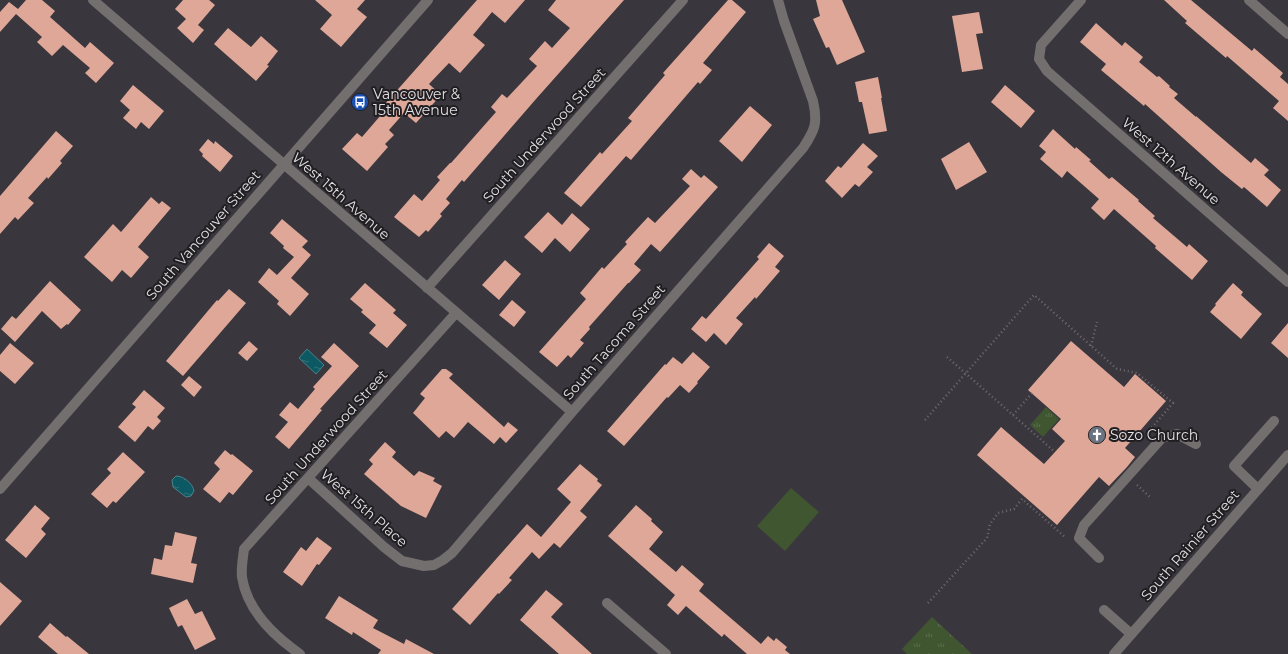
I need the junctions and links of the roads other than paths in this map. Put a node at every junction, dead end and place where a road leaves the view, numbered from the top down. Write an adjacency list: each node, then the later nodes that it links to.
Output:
1 (93, 0): 8 (street, West 15th Avenue)
2 (683, 0): 10 (street, South Underwood Street)
3 (778, 0): 12 (street, South Tacoma Street)
4 (1081, 0): 9 (street, West 12th Avenue)
5 (1249, 0): 7 (street)
6 (423, 2): 8 (street, South Vancouver Street)
7 (1288, 34)
8 (283, 165): 10 (street, West 15th Avenue); 17 (street, South Vancouver Street)
9 (1288, 282)
10 (427, 288): 11 (street, West 15th Avenue)
11 (456, 313): 12 (street, West 15th Avenue); 16 (street, South Underwood Street)
12 (572, 412): 20 (street, South Tacoma Street)
13 (1274, 421): 18 (street)
14 (1196, 444): 19 (street)
15 (1288, 456): 18 (street, South Rainier Street)
16 (308, 478): 20 (street, West 15th Place); 24 (street, South Underwood Street)
17 (0, 489)
18 (1258, 490): 23 (street, South Rainier Street)
19 (1099, 558)
20 (424, 566)
21 (607, 603): 25 (street)
22 (1104, 610): 23 (street)
23 (1131, 634): 26 (street, South Rainier Street)
24 (300, 654)
25 (666, 654)
26 (1114, 654)

